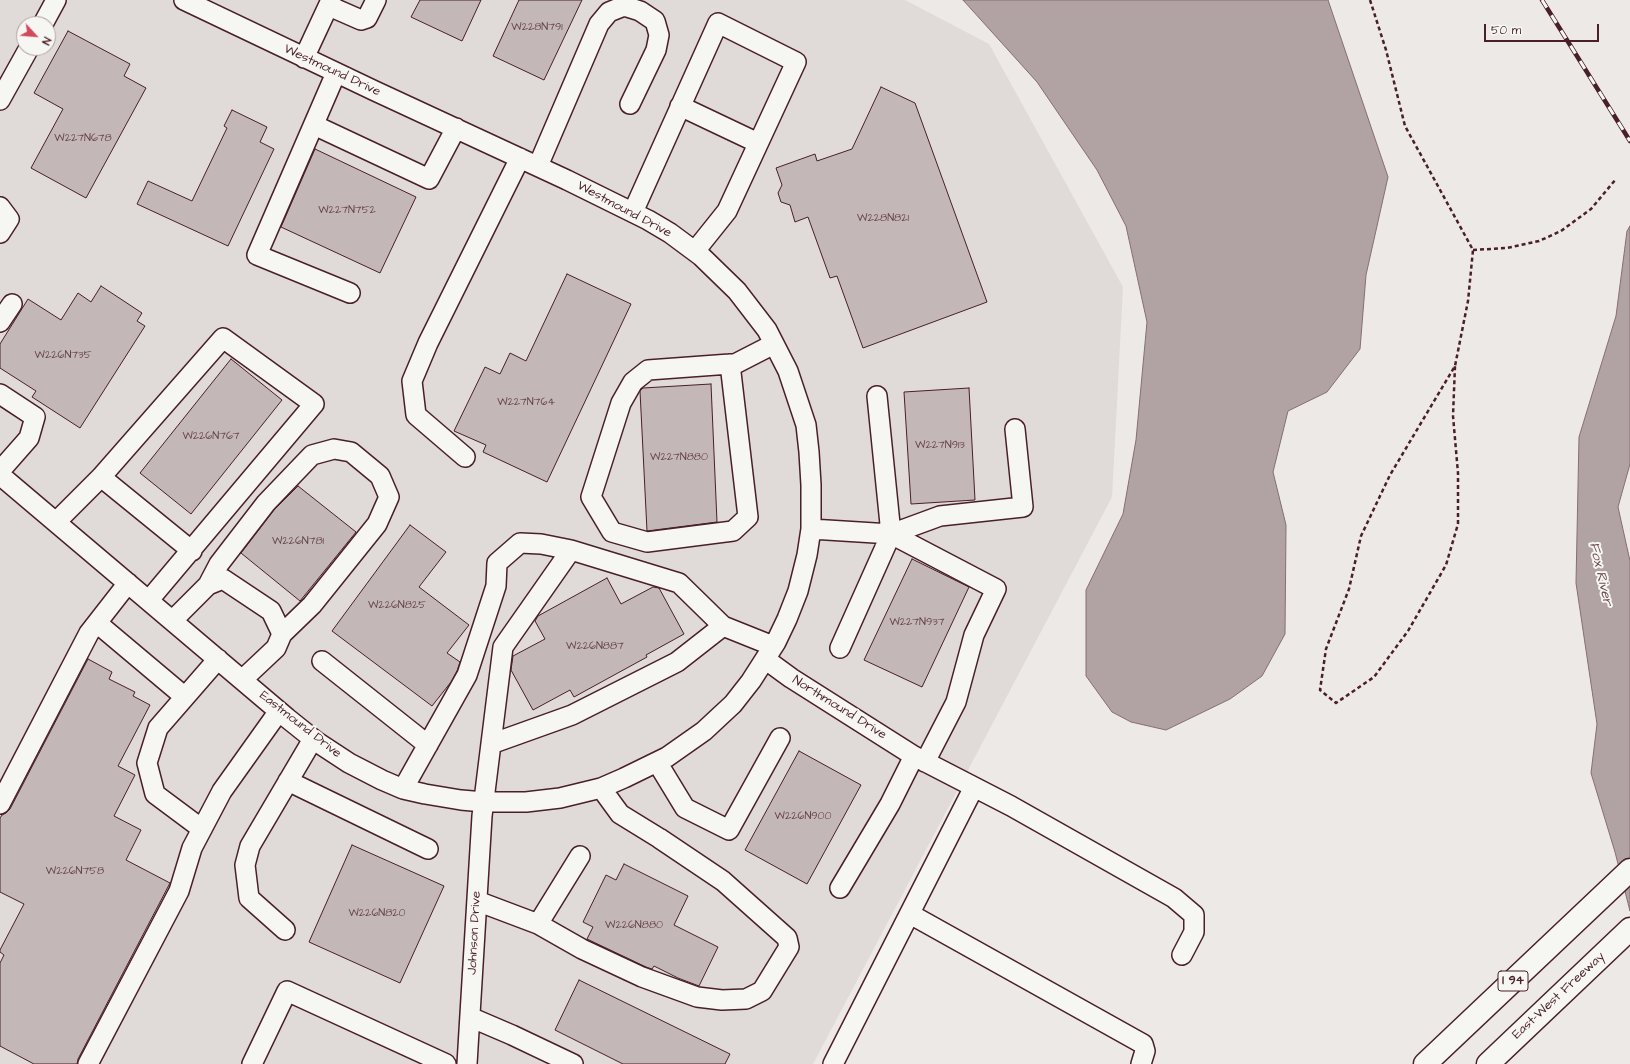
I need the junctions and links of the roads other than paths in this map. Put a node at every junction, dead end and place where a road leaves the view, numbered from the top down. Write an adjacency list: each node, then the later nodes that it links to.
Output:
1 (56, 0): 5 (street)
2 (376, 0): 4 (street)
3 (193, 2): 7 (street, Westmound Drive)
4 (330, 3): 7 (street)
5 (47, 16)
6 (25, 56): 9 (street)
7 (304, 58): 8 (street, Westmound Drive)
8 (336, 73): 12 (street); 13 (street, Westmound Drive)
9 (0, 100)
10 (630, 104): 16 (street)
11 (680, 106): 14 (street); 14 (street); 18 (street)
12 (314, 125): 13 (street); 21 (street)
13 (456, 128): 15 (street, Westmound Drive)
14 (758, 143): 20 (street)
15 (520, 158): 16 (street, Westmound Drive); 29 (street)
16 (538, 166): 18 (street, Westmound Drive)
17 (0, 207): 19 (street)
18 (633, 212): 20 (street, Westmound Drive)
19 (0, 234)
20 (695, 251): 24 (street, Westmound Drive)
21 (350, 293)
22 (12, 304): 23 (street)
23 (0, 322)
24 (774, 344): 25 (street); 34 (street, Westmound Drive)
25 (730, 364): 25 (street)
26 (0, 394): 30 (street)
27 (877, 396): 35 (street)
28 (1015, 429): 35 (street)
29 (465, 457)
30 (0, 471)
31 (0, 475): 33 (street, Eastmound Drive)
32 (101, 477): 33 (street); 37 (street); 37 (street)
33 (56, 522): 38 (street, Eastmound Drive)
34 (811, 529): 35 (street); 46 (street, Westmound Drive)
35 (891, 534): 45 (street); 56 (street)
36 (571, 550): 43 (street); 54 (street, Johnson Drive); 55 (street)
37 (192, 551): 40 (street)
38 (128, 583): 40 (street, Eastmound Drive); 42 (street)
39 (208, 585): 41 (street); 44 (street); 44 (street)
40 (149, 600): 41 (street, Eastmound Drive)
41 (173, 620): 47 (street, Eastmound Drive)
42 (97, 623): 50 (street); 63 (street)
43 (724, 626): 46 (street, Northmound Drive); 54 (street)
44 (282, 634): 49 (street)
45 (840, 648)
46 (769, 653): 56 (street, Northmound Drive); 57 (street, Eastmound Drive)
47 (218, 659): 49 (street, Eastmound Drive); 50 (street)
48 (322, 661): 55 (street)
49 (242, 680): 51 (street, Eastmound Drive)
50 (185, 698): 64 (street)
51 (279, 711): 53 (street, Eastmound Drive); 64 (street)
52 (780, 738): 57 (street)
53 (313, 739): 58 (street); 60 (street, Eastmound Drive)
54 (491, 744): 62 (street, Johnson Drive)
55 (428, 745): 60 (street)
56 (919, 759): 59 (street, Northmound Drive); 68 (street)
57 (658, 762): 61 (street, Eastmound Drive)
58 (288, 781): 65 (street); 73 (street)
59 (974, 787): 70 (street); 74 (street, Northmound Drive)
60 (404, 788): 62 (street, Eastmound Drive)
61 (601, 788): 62 (street, Eastmound Drive); 71 (street)
62 (484, 802): 69 (street, Johnson Drive)
63 (0, 804)
64 (202, 830): 76 (street)
65 (428, 849)
66 (580, 856): 71 (street)
67 (1630, 870): 83 (highway, I 94)
68 (840, 888)
69 (477, 901): 71 (street); 75 (street, Johnson Drive)
70 (910, 914): 81 (street); 82 (street)
71 (538, 924)
72 (1630, 929): 84 (highway, East-West Freeway)
73 (285, 930)
74 (1182, 955)
75 (470, 1017): 79 (street, Johnson Drive); 80 (street)
76 (88, 1064)
77 (252, 1064): 78 (street)
78 (446, 1064)
79 (467, 1064)
80 (573, 1064)
81 (833, 1064)
82 (1141, 1064)
83 (1425, 1064)
84 (1488, 1064)

